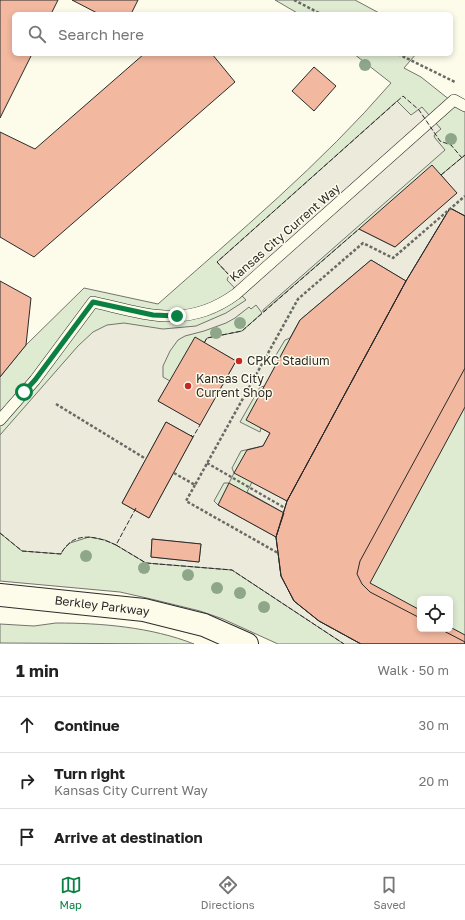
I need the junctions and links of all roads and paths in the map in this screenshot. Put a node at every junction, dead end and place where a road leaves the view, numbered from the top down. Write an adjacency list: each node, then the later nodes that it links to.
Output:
1 (294, 0): 2 (path)
2 (317, 12)
3 (402, 56): 4 (path)
4 (459, 84)
5 (465, 106): 8 (lane, Kansas City Current Way)
6 (465, 196): 10 (path)
7 (56, 404): 9 (path)
8 (0, 420)
9 (146, 459)
10 (207, 463): 12 (path); 13 (path)
11 (174, 473): 12 (path)
12 (195, 486): 14 (path)
13 (285, 508)
14 (278, 553)
15 (0, 594): 16 (main road, Berkley Parkway)
16 (247, 644)

